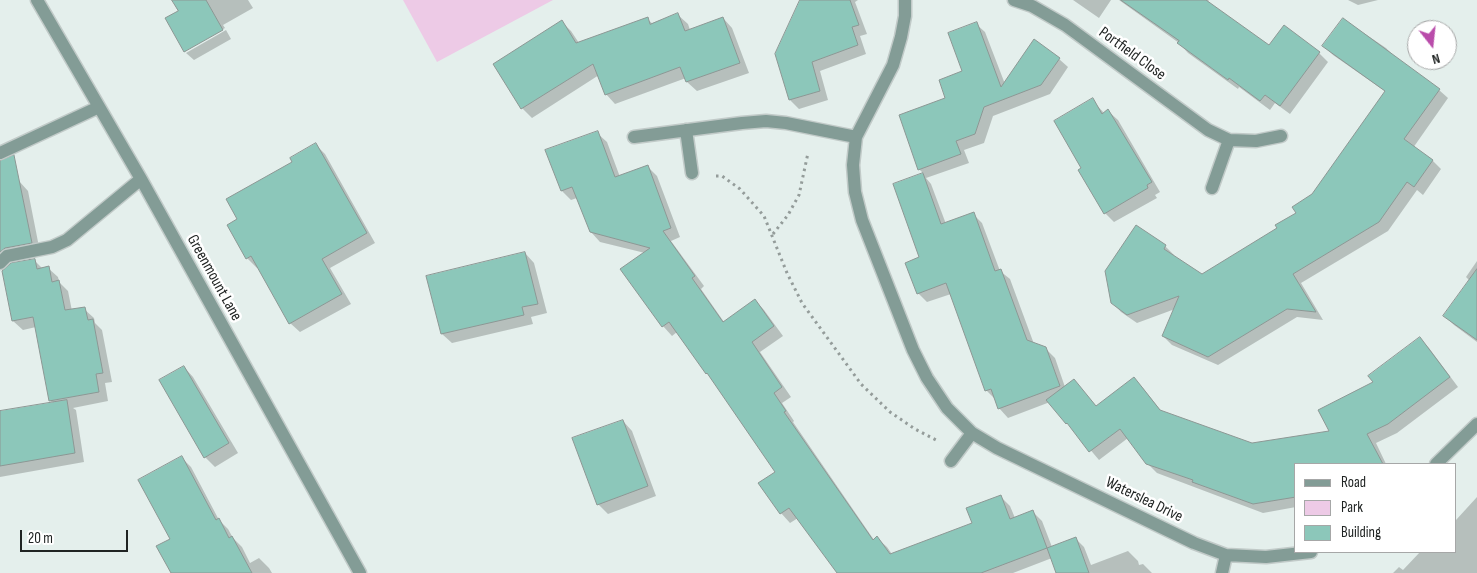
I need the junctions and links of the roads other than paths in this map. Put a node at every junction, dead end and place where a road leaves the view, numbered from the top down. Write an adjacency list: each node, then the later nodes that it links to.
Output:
1 (37, 0): 4 (street, Greenmount Lane)
2 (905, 0): 8 (street, Waterslea Drive)
3 (1014, 0): 9 (street, Portfield Close)
4 (99, 107): 10 (street); 12 (street, Greenmount Lane)
5 (686, 130): 7 (street); 8 (street); 11 (street)
6 (1281, 136): 9 (street, Portfield Close)
7 (634, 137)
8 (856, 137): 16 (street, Waterslea Drive)
9 (1229, 140): 13 (street)
10 (0, 152)
11 (692, 173)
12 (140, 179): 14 (street); 21 (street, Greenmount Lane)
13 (1212, 188)
14 (0, 263)
15 (1477, 424): 18 (street)
16 (972, 433): 17 (street); 20 (street, Waterslea Drive)
17 (955, 456)
18 (1437, 463)
19 (1303, 553): 20 (street, Waterslea Drive)
20 (1226, 555): 22 (street)
21 (360, 573)
22 (1222, 573)

